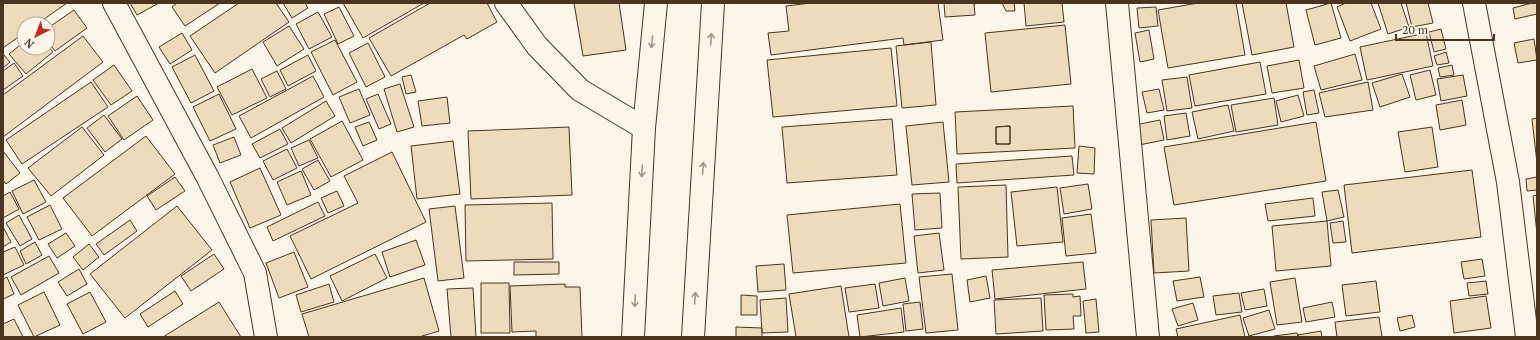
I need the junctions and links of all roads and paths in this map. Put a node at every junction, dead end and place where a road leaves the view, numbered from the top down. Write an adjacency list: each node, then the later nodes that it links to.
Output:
1 (114, 3): 8 (street)
2 (506, 3): 7 (street)
3 (656, 3): 7 (street, one-way to 7)
4 (713, 3): 10 (street, one-way to 4)
5 (1117, 3): 11 (street)
6 (1474, 3): 12 (street)
7 (644, 128): 9 (street, one-way to 9)
8 (266, 337)
9 (633, 337)
10 (693, 337)
11 (1148, 337)
12 (1527, 337)

